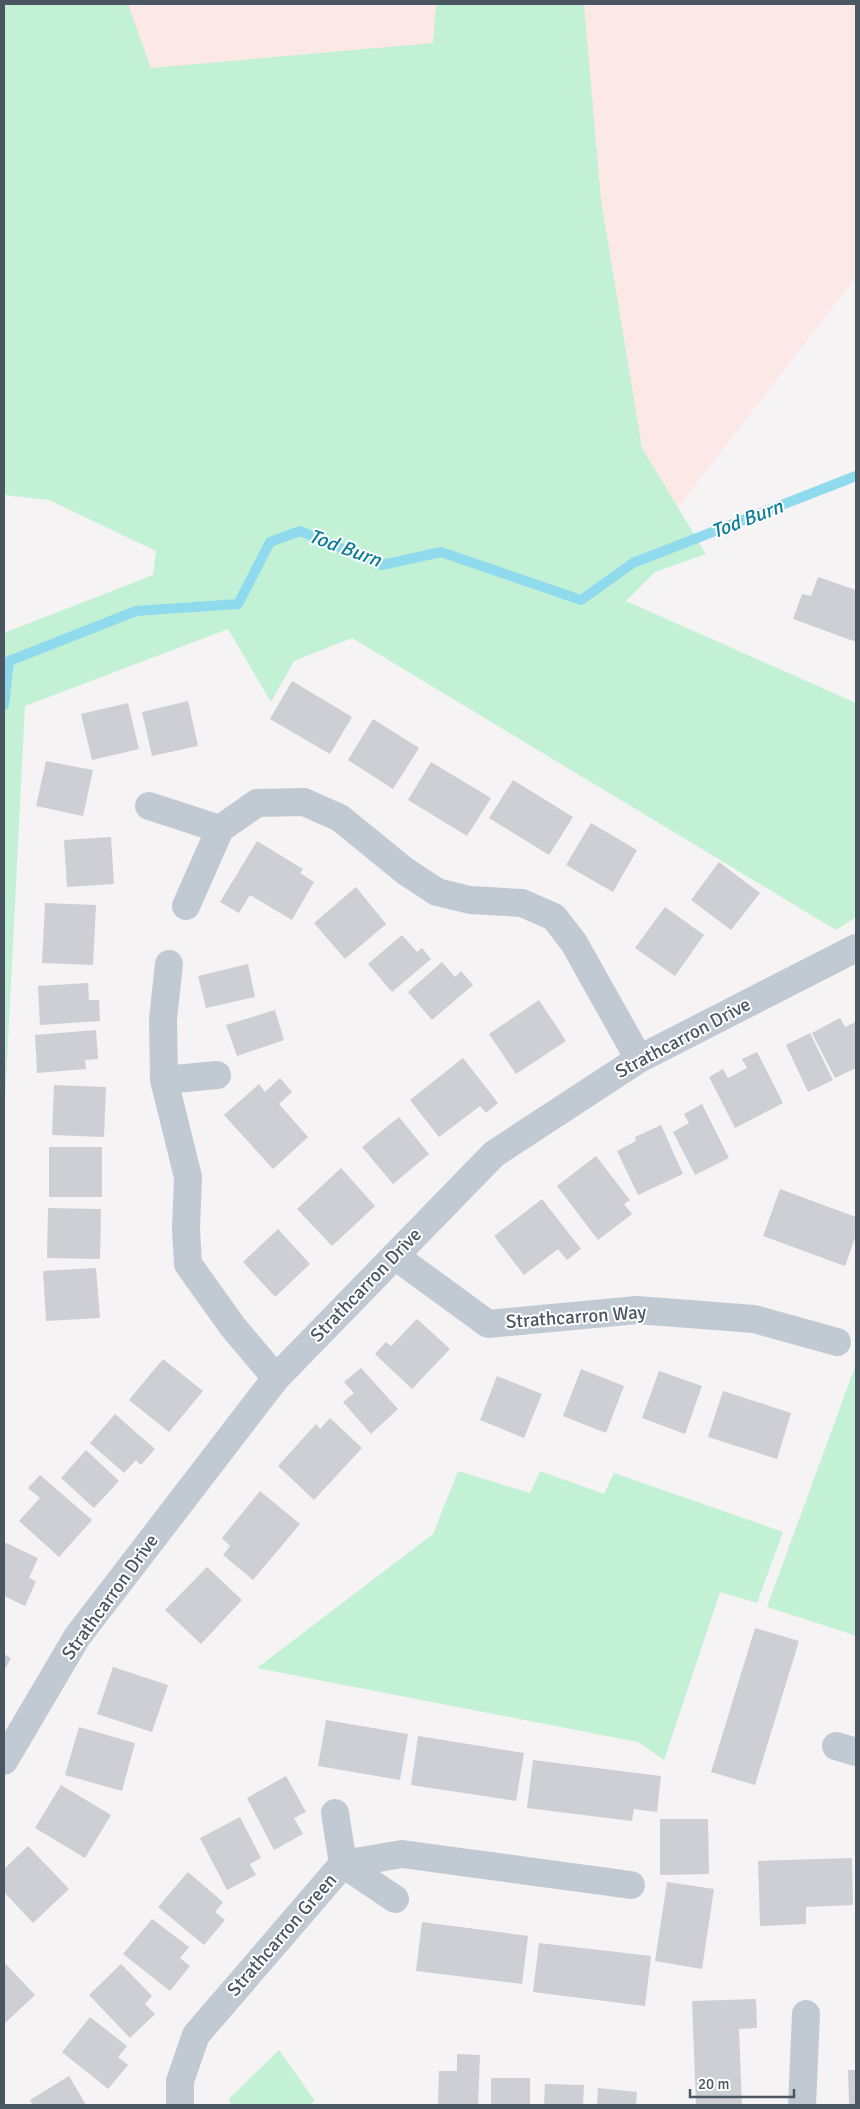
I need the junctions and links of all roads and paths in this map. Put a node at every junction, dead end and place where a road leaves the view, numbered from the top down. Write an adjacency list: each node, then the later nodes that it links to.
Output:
1 (149, 806): 2 (street)
2 (220, 829): 3 (street); 6 (street)
3 (186, 906)
4 (856, 948): 6 (street, Strathcarron Drive)
5 (169, 964): 8 (street)
6 (639, 1058): 9 (street, Strathcarron Drive)
7 (217, 1075): 8 (street)
8 (164, 1080): 11 (street)
9 (395, 1256): 10 (street, Strathcarron Way); 11 (street, Strathcarron Drive)
10 (837, 1342)
11 (276, 1378): 12 (street, Strathcarron Drive)
12 (4, 1761)
13 (335, 1813): 14 (street)
14 (344, 1864): 15 (street, Strathcarron Green); 16 (street); 18 (street, Strathcarron Green)
15 (631, 1884)
16 (395, 1899)
17 (806, 2014): 19 (street)
18 (180, 2105)
19 (802, 2105)

